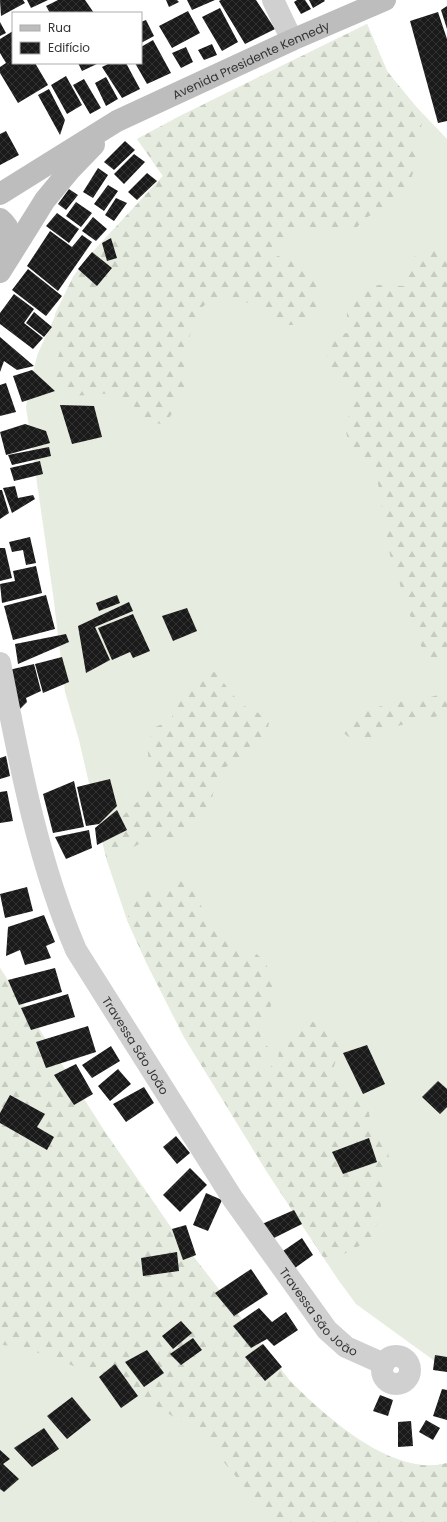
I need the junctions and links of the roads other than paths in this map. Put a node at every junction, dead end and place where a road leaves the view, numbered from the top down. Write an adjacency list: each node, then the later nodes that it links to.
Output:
1 (273, 0): 3 (street)
2 (386, 0): 3 (main road, Avenida Presidente Kennedy)
3 (292, 40): 4 (main road, Avenida Presidente Kennedy)
4 (117, 121): 5 (main road, Avenida Presidente Kennedy); 7 (main road, Avenida Presidente Kennedy)
5 (0, 194)
6 (0, 219): 7 (main road)
7 (4, 266)
8 (0, 663): 9 (street, Travessa São João)
9 (384, 1364)

